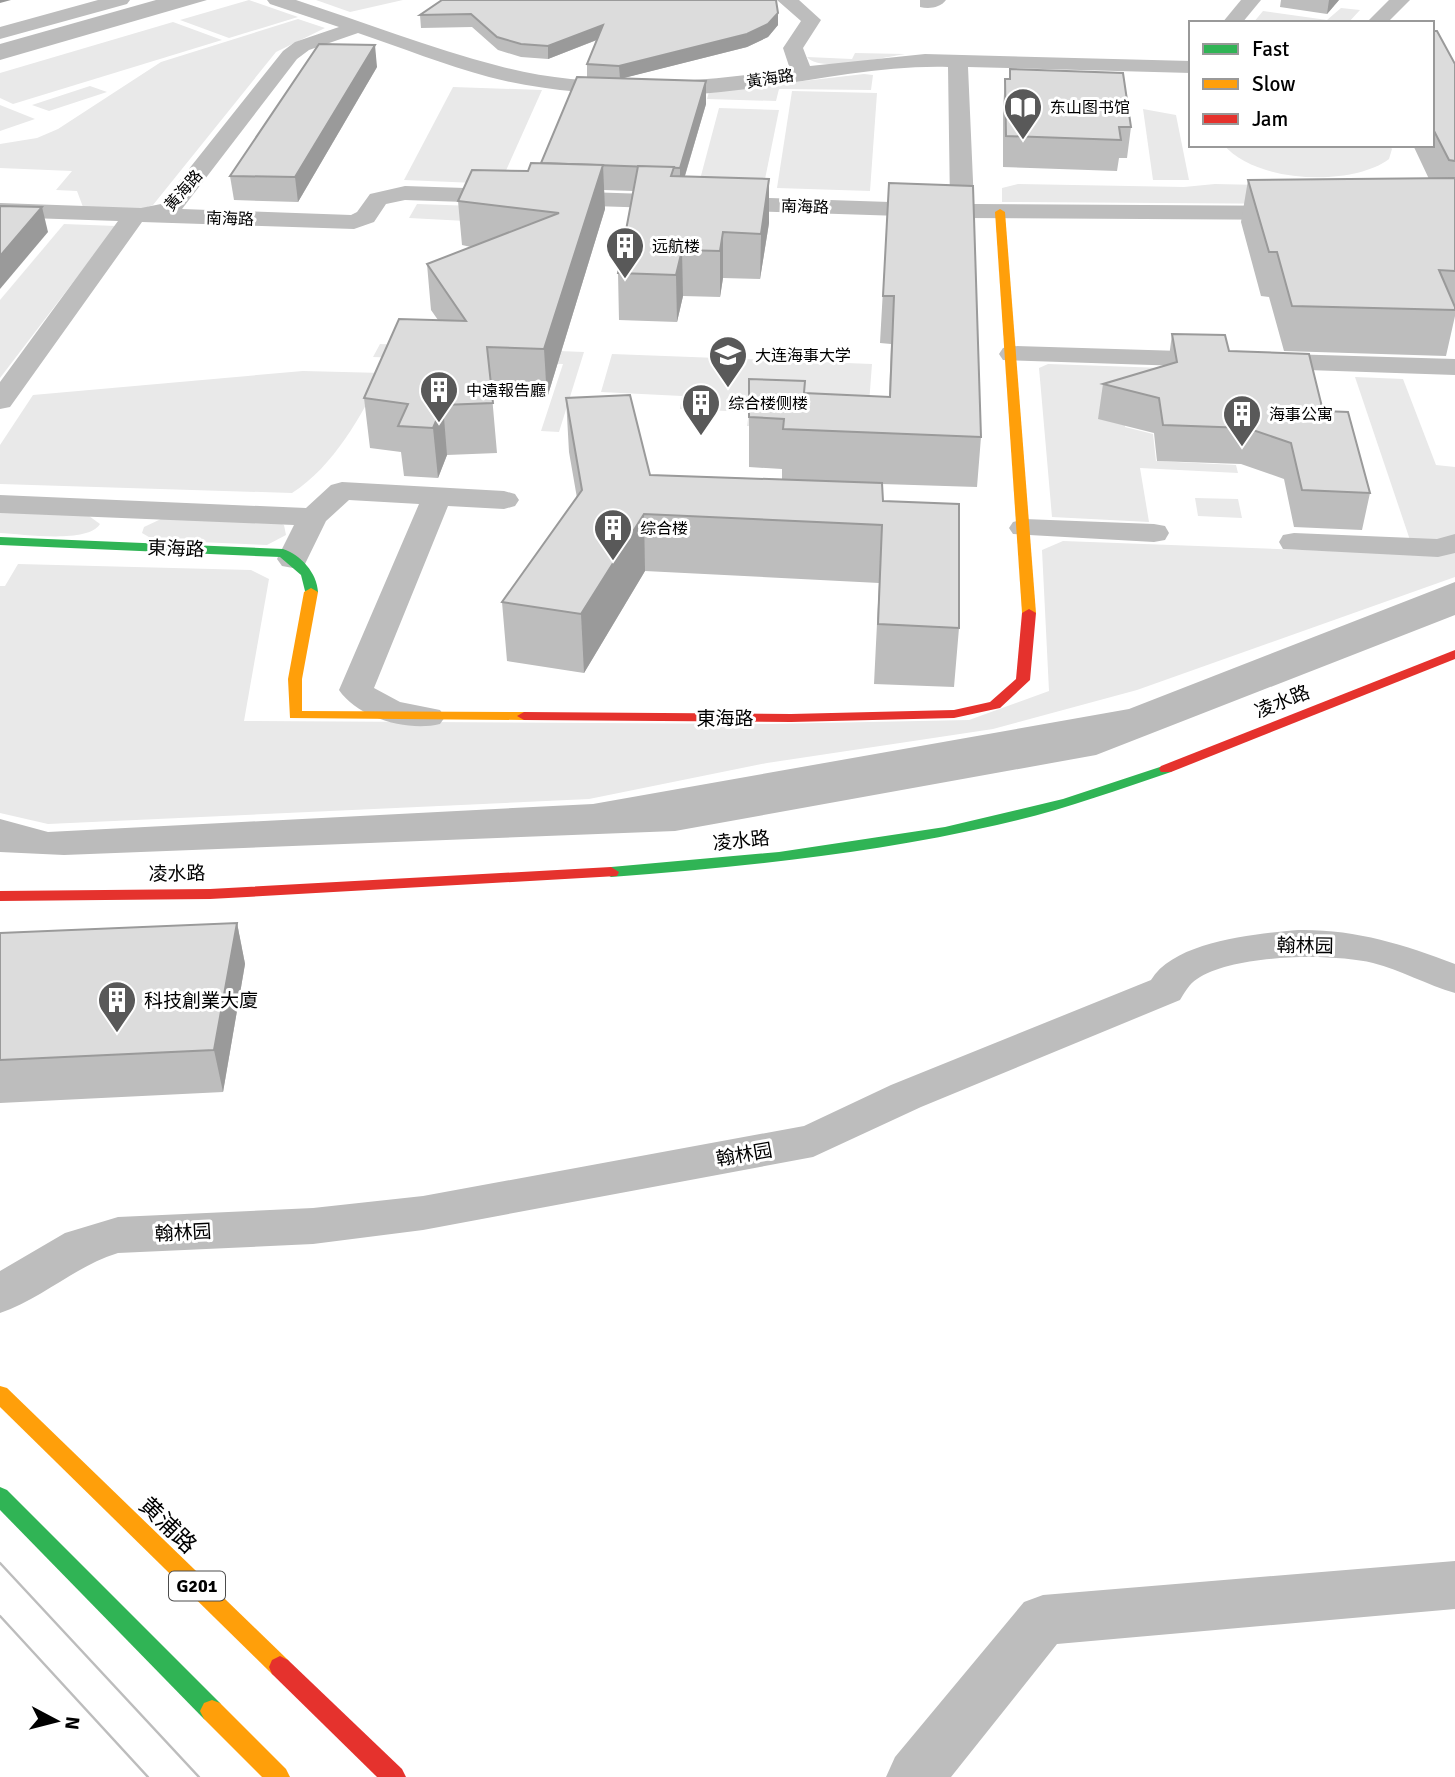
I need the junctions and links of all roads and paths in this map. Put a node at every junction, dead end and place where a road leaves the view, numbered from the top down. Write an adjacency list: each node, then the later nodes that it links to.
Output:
1 (120, 0): 9 (street)
2 (277, 0): 8 (street, 黃海路)
3 (787, 0): 14 (street)
4 (1251, 0): 6 (street)
5 (1400, 0): 7 (street)
6 (1234, 21)
7 (1378, 21)
8 (358, 27): 10 (street, 黃海路); 11 (street, 黃海路)
9 (0, 33)
10 (302, 47): 11 (street); 19 (street, 黃海路)
11 (418, 48): 14 (street, 黃海路)
12 (957, 60): 13 (street, 黃海路); 14 (street, 黃海路); 16 (street)
13 (1189, 67)
14 (802, 73)
15 (0, 210): 19 (street, 南海路)
16 (962, 211): 17 (street, 南海路); 19 (street, 南海路)
17 (1000, 212): 18 (street, 南海路); 20 (main road, 東海路)
18 (1316, 213)
19 (134, 216): 22 (street)
20 (1012, 354): 21 (street); 28 (main road, 東海路)
21 (1455, 367)
22 (0, 401)
23 (437, 496): 24 (street); 27 (street); 36 (street)
24 (504, 500)
25 (0, 504): 26 (street)
26 (131, 509): 27 (street); 33 (street, 東海路)
27 (313, 517): 34 (street)
28 (1024, 528): 29 (street); 36 (main road, 東海路)
29 (1154, 533)
30 (0, 541): 33 (main road, 東海路)
31 (1294, 542): 32 (street)
32 (1455, 543)
33 (111, 545): 34 (main road, 東海路)
34 (293, 559): 36 (main road, 東海路)
35 (1455, 654): 37 (main road, 凌水路)
36 (434, 717)
37 (0, 896)
38 (1455, 979): 39 (street, 翰林园)
39 (0, 1294)
40 (0, 1394): 44 (main road, 黄浦路 / G201)
41 (0, 1496): 43 (main road)
42 (1455, 1585): 45 (street)
43 (278, 1777)
44 (394, 1777)
45 (915, 1777)

